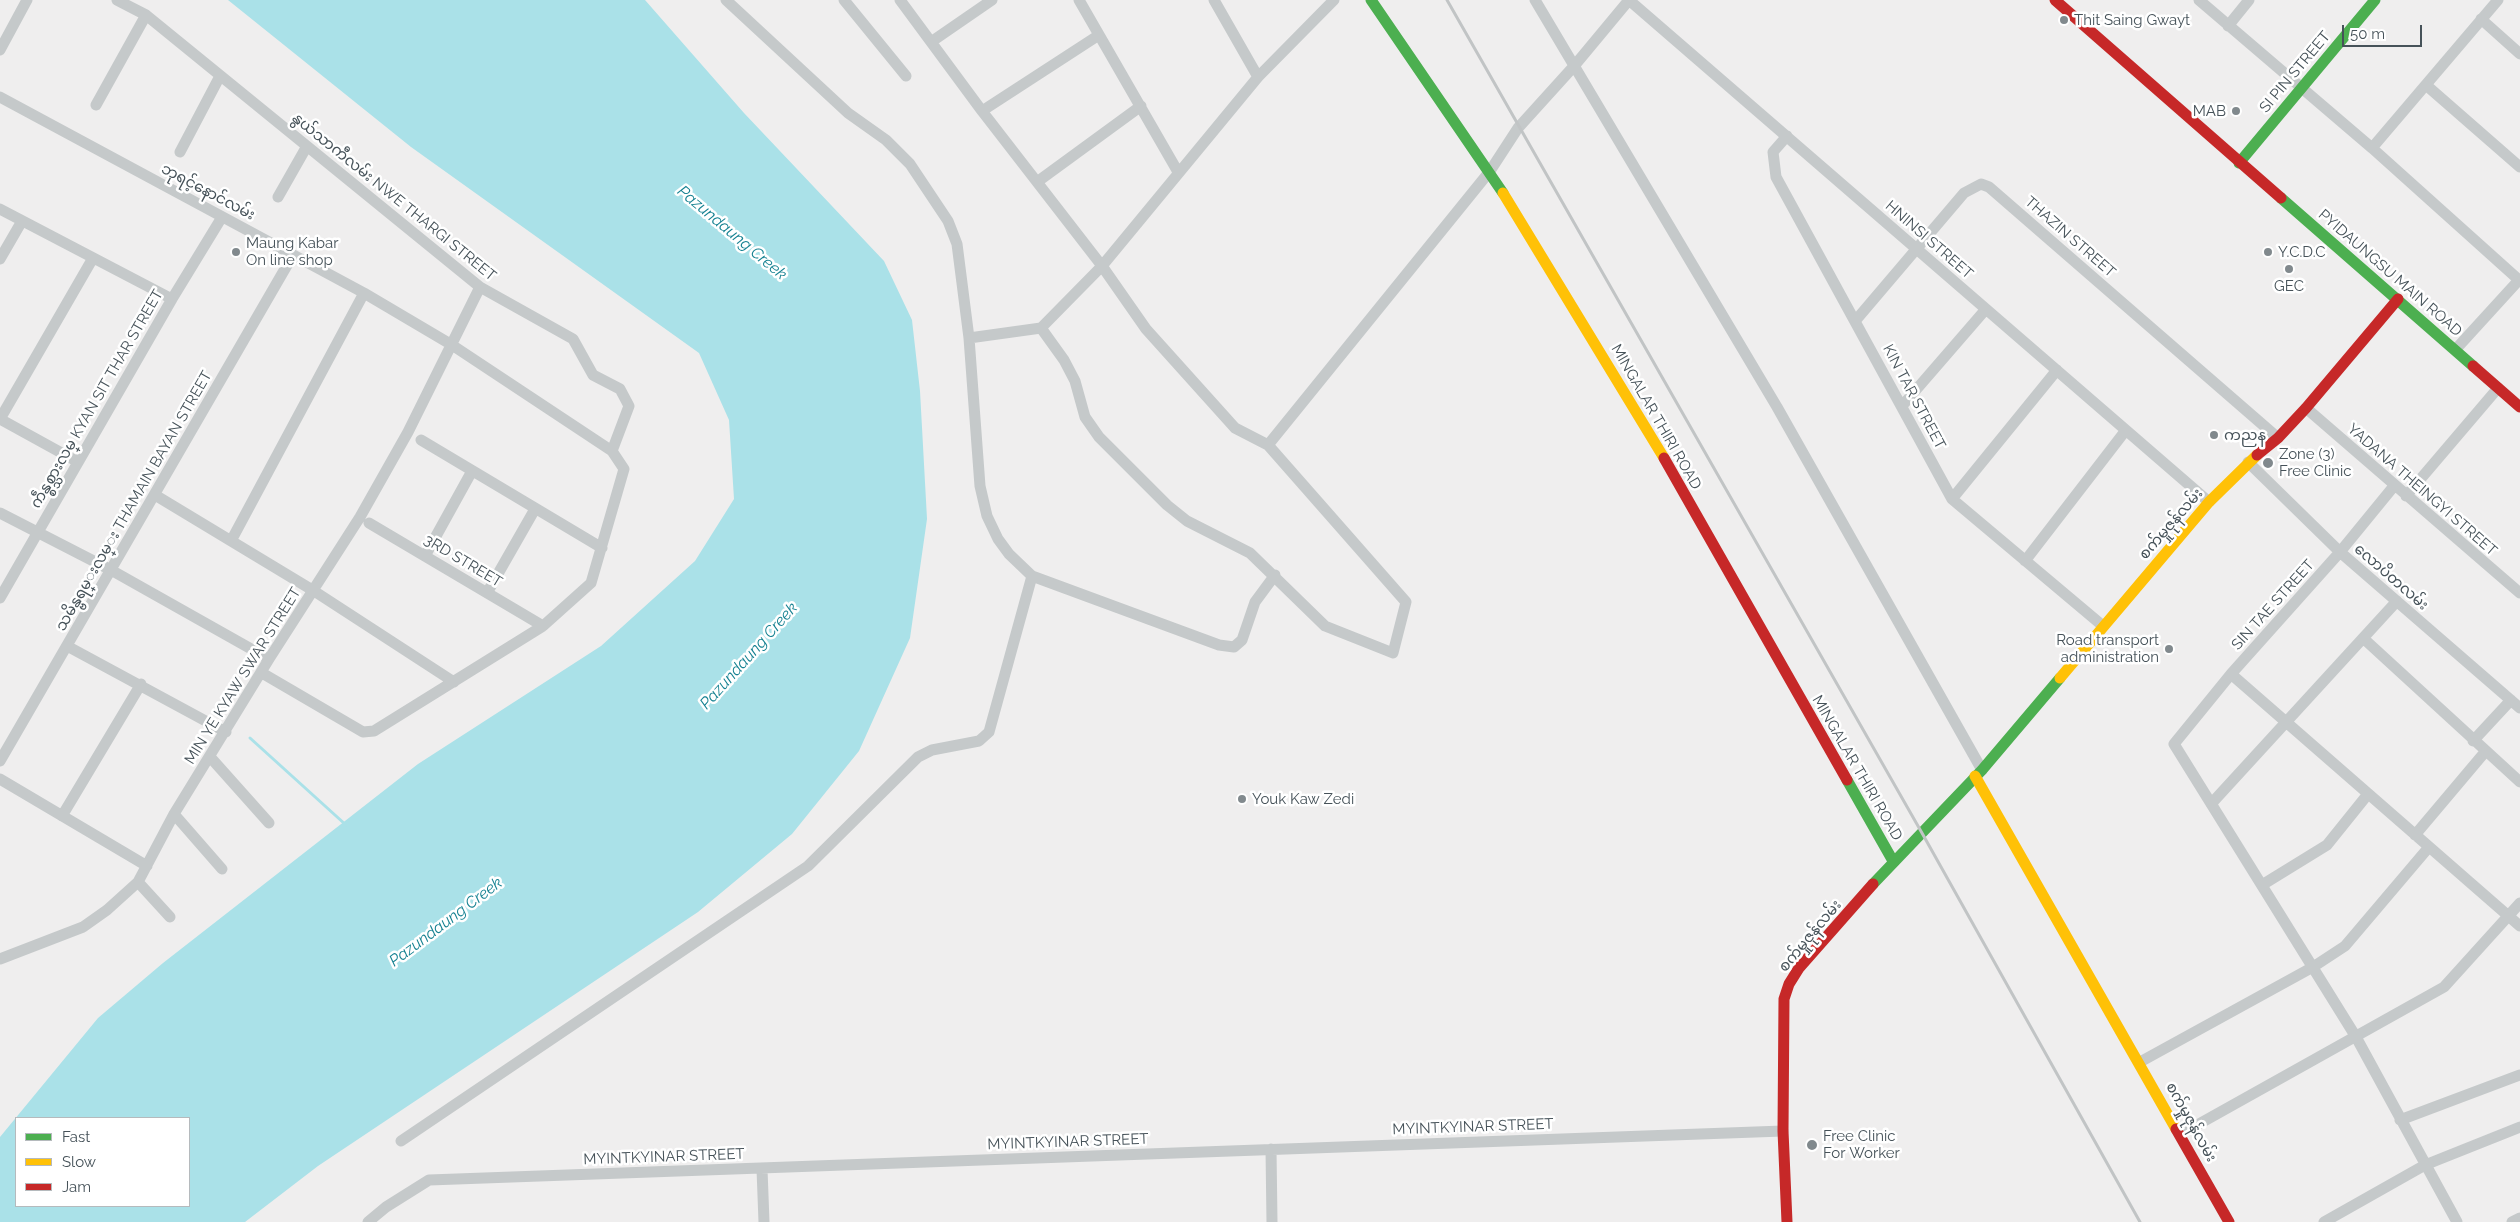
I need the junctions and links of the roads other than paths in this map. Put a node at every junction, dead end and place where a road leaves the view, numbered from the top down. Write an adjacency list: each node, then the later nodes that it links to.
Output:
1 (27, 0): 23 (street)
2 (117, 0): 18 (street, နွယ်သာကီလမ်း NWE THARGI STREET)
3 (726, 0): 61 (street)
4 (844, 0): 27 (street)
5 (900, 0): 22 (street)
6 (992, 0): 22 (street)
7 (1079, 0): 21 (street)
8 (1214, 0): 28 (street)
9 (1334, 0): 28 (street)
10 (1372, 0): 41 (street, MINGALAR THIRI ROAD)
11 (1535, 0): 25 (street)
12 (1629, 0): 25 (street); 35 (street, HNINSI STREET)
13 (2055, 0): 39 (street, PYIDAUNGSU MAIN ROAD)
14 (2199, 0): 20 (street)
15 (2249, 0): 20 (street)
16 (2375, 0): 30 (street, SI PIN STREET)
17 (2498, 0): 19 (street)
18 (146, 15): 26 (street, နွယ်သာကီလမ်း NWE THARGI STREET); 32 (street)
19 (2481, 19): 24 (street); 29 (street)
20 (2228, 26): 30 (street)
21 (1099, 35): 33 (street); 34 (street)
22 (931, 42): 34 (street)
23 (0, 50)
24 (2520, 54)
25 (1575, 65): 41 (street); 117 (street)
26 (220, 76): 36 (street, နွယ်သာကီလမ်း NWE THARGI STREET); 38 (street)
27 (906, 76)
28 (1258, 77): 42 (street)
29 (2426, 85): 37 (street); 40 (street)
30 (2301, 89): 37 (street); 39 (street, SI PIN STREET)
31 (0, 97): 46 (street, ဘုရင့်နောင်လမ်း)
32 (96, 105)
33 (1141, 106): 42 (street); 43 (street)
34 (982, 111): 43 (street)
35 (1787, 136): 48 (street, HNINSI STREET); 59 (street, KIN TAR STREET)
36 (307, 146): 44 (street); 54 (street, နွယ်သာကီလမ်း NWE THARGI STREET)
37 (2372, 148): 53 (street)
38 (180, 152)
39 (2239, 163): 57 (street, PYIDAUNGSU MAIN ROAD)
40 (2520, 167)
41 (1490, 171): 73 (street); 127 (street, MINGALAR THIRI ROAD)
42 (1178, 172): 52 (street)
43 (1037, 182): 52 (street)
44 (278, 197)
45 (0, 210): 47 (street)
46 (222, 217): 49 (street, ဘုရင့်နောင်လမ်း); 56 (street, ကဵန္စစ္သားလမ္ KYAN SIT THAR STREET)
47 (22, 221): 50 (street); 51 (street)
48 (1917, 249): 58 (street, HNINSI STREET); 59 (street, THAZIN STREET); 71 (street, THAZIN STREET)
49 (293, 255): 55 (street, ဘုရင့်နောင်လမ်း); 79 (street, သမိန္ဗရမ္းလမ္း THAMAIN BAYAN STREET)
50 (93, 258): 56 (street); 69 (street)
51 (0, 259)
52 (1102, 266): 60 (street); 73 (street)
53 (2519, 280): 63 (street)
54 (480, 287): 62 (street, MIN YE KYAW SWAR STREET); 74 (street, နွယ်သာကီလမ်း NWE THARGI STREET)
55 (364, 293): 62 (street, ဘုရင့်နောင်လမ်း); 87 (street)
56 (172, 299): 75 (street, ကဵန္စစ္သားလမ္ KYAN SIT THAR STREET)
57 (2398, 299): 63 (street, PYIDAUNGSU MAIN ROAD); 68 (street, စက်မှုဇုန်လမ်း)
58 (1986, 309): 64 (street, HNINSI STREET); 66 (street)
59 (1856, 320): 66 (street, KIN TAR STREET)
60 (1041, 328): 61 (street); 93 (street)
61 (969, 338): 94 (street)
62 (452, 345): 74 (street, ဘုရင့်နောင်လမ်း); 95 (street, MIN YE KYAW SWAR STREET)
63 (2456, 349): 65 (street, PYIDAUNGSU MAIN ROAD)
64 (2057, 370): 70 (street, HNINSI STREET); 81 (street)
65 (2498, 388): 67 (street, PYIDAUNGSU MAIN ROAD); 80 (street)
66 (1902, 406): 81 (street, KIN TAR STREET)
67 (2520, 407)
68 (2306, 408): 71 (street, စက်မှုဇုန်လမ်း); 78 (street, YADANA THEINGYI STREET)
69 (0, 419): 75 (street)
70 (2126, 430): 82 (street, HNINSI STREET); 91 (street)
71 (2278, 438): 76 (street, စက်မှုဇုန်လမ်း)
72 (420, 440): 77 (street)
73 (1268, 445): 93 (street)
74 (612, 451): 88 (street)
75 (78, 462): 86 (street, ကဵန္စစ္သားလမ္ KYAN SIT THAR STREET)
76 (2248, 462): 82 (street, စက်မှုဇုန်လမ်း); 89 (street, လောပိတလမ်း)
77 (472, 471): 83 (street); 90 (street)
78 (2394, 486): 80 (street, YADANA THEINGYI STREET); 89 (street, SIN TAE STREET)
79 (155, 495): 87 (street); 92 (street, သမိန္ဗရမ္းလမ္း THAMAIN BAYAN STREET)
80 (2406, 496): 97 (street, YADANA THEINGYI STREET)
81 (1952, 499): 91 (street, KIN TAR STREET)
82 (2209, 502): 101 (street, စက်မှုဇုန်လမ်း)
83 (535, 508): 88 (street); 96 (street)
84 (0, 513): 86 (street)
85 (369, 523): 90 (street, 3RD STREET)
86 (38, 534): 92 (street); 98 (street, ကဵန္စစ္သားလမ္ KYAN SIT THAR STREET)
87 (231, 541): 95 (street)
88 (602, 548): 100 (street)
89 (2340, 552): 99 (street, လောပိတလမ်း); 106 (street, SIN TAE STREET)
90 (425, 556): 96 (street, 3RD STREET)
91 (2025, 561): 101 (street, KIN TAR STREET)
92 (112, 570): 103 (street, သမိန္ဗရမ္းလမ္း THAMAIN BAYAN STREET); 104 (street)
93 (1274, 575): 94 (street)
94 (1032, 576): 145 (street)
95 (314, 590): 104 (street, MIN YE KYAW SWAR STREET); 107 (street)
96 (487, 593): 100 (street, 3RD STREET)
97 (2520, 593)
98 (0, 598)
99 (2396, 601): 102 (street); 109 (street, လောပိတလမ်း)
100 (542, 626): 107 (street)
101 (2104, 626): 117 (street, စက်မှုဇုန်လမ်း)
102 (2363, 638): 111 (street); 113 (street)
103 (67, 646): 108 (street); 116 (street, သမိန္ဗရမ္းလမ္း THAMAIN BAYAN STREET)
104 (269, 660): 105 (street, MIN YE KYAW SWAR STREET)
105 (262, 673): 107 (street); 112 (street, MIN YE KYAW SWAR STREET)
106 (2231, 674): 111 (street); 121 (street, SIN TAE STREET)
107 (454, 682)
108 (141, 684): 112 (street); 123 (street)
109 (2511, 700): 110 (street, လောပိတလမ်း); 113 (street)
110 (2520, 708)
111 (2286, 722): 120 (street); 121 (street)
112 (226, 732): 115 (street, MIN YE KYAW SWAR STREET)
113 (2473, 741): 114 (street)
114 (2485, 752): 119 (street); 125 (street)
115 (210, 758): 122 (street, MIN YE KYAW SWAR STREET); 124 (street)
116 (0, 761)
117 (1979, 773): 127 (street, စက်မှုဇုန်လမ်း); 139 (street, စက်မှုဇုန်လမ်း)
118 (0, 779): 123 (street)
119 (2520, 782)
120 (2368, 794): 125 (street); 131 (street)
121 (2211, 804): 131 (street)
122 (174, 814): 128 (street, MIN YE KYAW SWAR STREET); 129 (street)
123 (62, 816): 128 (street)
124 (269, 823)
125 (2415, 835): 126 (street)
126 (2429, 847): 133 (street); 137 (street)
127 (1893, 861): 143 (street, စက်မှုဇုန်လမ်း)
128 (146, 866): 130 (street, MIN YE KYAW SWAR STREET)
129 (222, 869)
130 (138, 882): 134 (street); 136 (street, MIN YE KYAW SWAR STREET)
131 (2262, 885): 137 (street)
132 (2520, 903): 133 (street)
133 (2508, 916): 135 (street); 138 (street)
134 (170, 917)
135 (2520, 926)
136 (0, 959)
137 (2313, 967): 138 (street); 139 (street)
138 (2356, 1037): 141 (street); 144 (street)
139 (2140, 1062): 144 (street, စက်မှုဇုန်လမ်း)
140 (2520, 1075): 141 (street)
141 (2400, 1120): 147 (street)
142 (2520, 1127): 147 (street)
143 (1783, 1132): 146 (street, MYINTKYINAR STREET); 152 (street, စက်မှုဇုန်လမ်း)
144 (2181, 1134): 153 (street, စက်မှုဇုန်လမ်း)
145 (401, 1141)
146 (1271, 1149): 148 (street, MYINTKYINAR STREET); 151 (street)
147 (2425, 1165): 154 (street); 155 (street)
148 (762, 1169): 149 (street, MYINTKYINAR STREET); 150 (street)
149 (368, 1222)
150 (764, 1222)
151 (1272, 1222)
152 (1787, 1222)
153 (2230, 1222)
154 (2324, 1222)
155 (2457, 1222)

